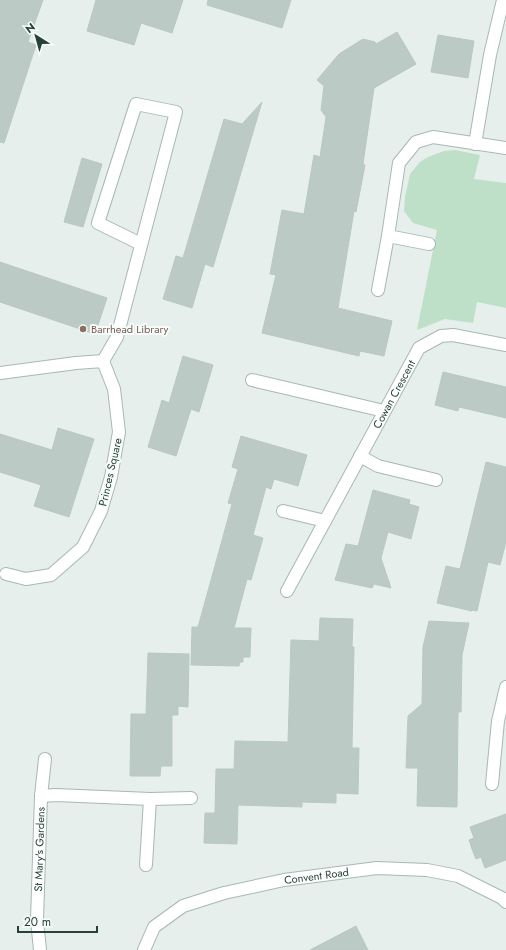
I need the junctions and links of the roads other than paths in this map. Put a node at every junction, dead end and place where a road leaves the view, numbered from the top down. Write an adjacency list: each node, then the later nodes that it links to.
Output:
1 (503, 0): 2 (street)
2 (474, 144): 3 (street); 4 (street)
3 (506, 148)
4 (388, 236): 6 (street); 7 (street)
5 (141, 244): 5 (street); 9 (street)
6 (429, 244)
7 (378, 290)
8 (506, 345): 12 (street, Cowan Crescent)
9 (103, 361): 10 (street); 17 (street, Princes Square)
10 (0, 373)
11 (252, 380): 12 (street)
12 (384, 411): 13 (street, Cowan Crescent)
13 (360, 456): 14 (street); 16 (street, Cowan Crescent)
14 (436, 480)
15 (283, 512): 16 (street)
16 (325, 521): 18 (street, Cowan Crescent)
17 (6, 574)
18 (287, 591)
19 (506, 687): 20 (street)
20 (502, 722): 22 (street)
21 (45, 759): 23 (street, St Mary's Gardens)
22 (492, 784)
23 (41, 796): 25 (street, St Mary's Gardens); 28 (street, St Mary's Gardens)
24 (191, 798): 25 (street, St Mary's Gardens)
25 (150, 799): 26 (street)
26 (146, 866)
27 (506, 902): 29 (street, Convent Road)
28 (40, 950)
29 (144, 950)

